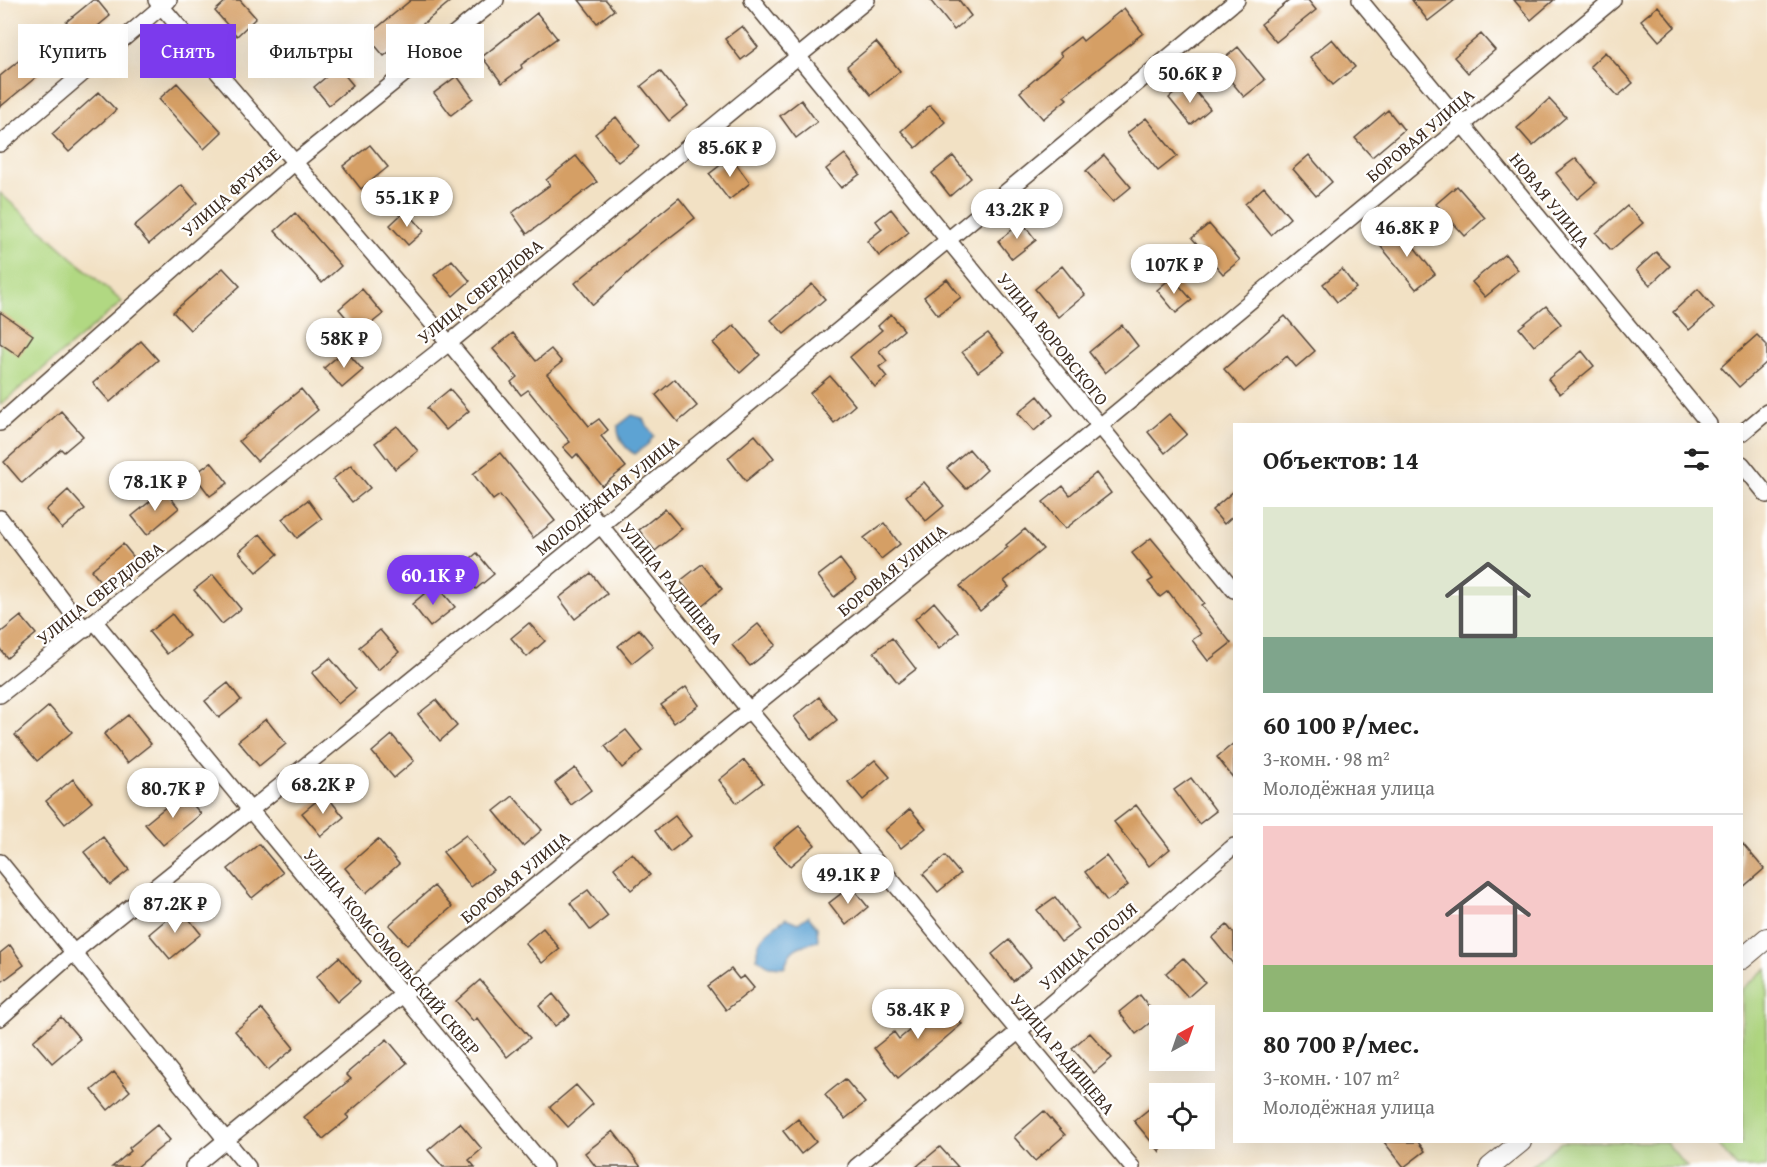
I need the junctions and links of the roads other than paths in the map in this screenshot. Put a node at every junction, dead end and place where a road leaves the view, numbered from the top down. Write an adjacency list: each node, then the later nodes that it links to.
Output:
1 (496, 0): 11 (street, УЛИЦА ФРУНЗЕ)
2 (752, 0): 8 (street, УЛИЦА ВОРОВСКОГО)
3 (867, 0): 8 (street, УЛИЦА СВЕРДЛОВА)
4 (1237, 0): 12 (street, МОЛОДЁЖНАЯ УЛИЦА)
5 (1360, 0): 9 (street, НОВАЯ УЛИЦА)
6 (1612, 0): 9 (street, БОРОВАЯ УЛИЦА)
7 (162, 2): 10 (street); 11 (street, УЛИЦА РАДИЩЕВА)
8 (798, 57): 12 (street, УЛИЦА ВОРОВСКОГО); 13 (street, УЛИЦА СВЕРДЛОВА)
9 (1463, 124): 16 (street, НОВАЯ УЛИЦА); 17 (street, БОРОВАЯ УЛИЦА)
10 (0, 144)
11 (295, 162): 13 (street, УЛИЦА РАДИЩЕВА); 15 (street, УЛИЦА ФРУНЗЕ)
12 (948, 241): 17 (street, УЛИЦА ВОРОВСКОГО); 22 (street, МОЛОДЁЖНАЯ УЛИЦА)
13 (448, 343): 22 (street, УЛИЦА РАДИЩЕВА); 24 (street, УЛИЦА СВЕРДЛОВА)
14 (1767, 412): 18 (street)
15 (0, 423)
16 (1708, 423)
17 (1100, 426): 23 (street, УЛИЦА ВОРОВСКОГО); 26 (street, БОРОВАЯ УЛИЦА)
18 (1743, 432)
19 (1743, 465): 20 (street)
20 (1767, 495)
21 (0, 518): 24 (street, УЛИЦА КОМСОМОЛЬСКИЙ СКВЕР)
22 (601, 526): 26 (street, УЛИЦА РАДИЩЕВА); 27 (street, МОЛОДЁЖНАЯ УЛИЦА)
23 (1233, 589)
24 (90, 626): 25 (street, УЛИЦА СВЕРДЛОВА); 27 (street, УЛИЦА КОМСОМОЛЬСКИЙ СКВЕР)
25 (0, 695)
26 (749, 710): 33 (street, БОРОВАЯ УЛИЦА); 35 (street, УЛИЦА РАДИЩЕВА)
27 (250, 811): 31 (street, МОЛОДЁЖНАЯ УЛИЦА); 33 (street, УЛИЦА КОМСОМОЛЬСКИЙ СКВЕР)
28 (1233, 847): 35 (street, УЛИЦА ГОГОЛЯ)
29 (0, 862): 31 (street)
30 (1767, 938): 32 (street)
31 (73, 953): 34 (street, МОЛОДЁЖНАЯ УЛИЦА); 36 (street)
32 (1743, 958)
33 (403, 995): 36 (street, БОРОВАЯ УЛИЦА); 40 (street, УЛИЦА КОМСОМОЛЬСКИЙ СКВЕР)
34 (0, 1018)
35 (1019, 1031): 41 (street, УЛИЦА ГОГОЛЯ); 42 (street, УЛИЦА РАДИЩЕВА)
36 (226, 1140): 38 (street, БОРОВАЯ УЛИЦА); 39 (street)
37 (1520, 1143): 43 (street)
38 (194, 1167)
39 (248, 1167)
40 (545, 1167)
41 (856, 1167)
42 (1132, 1167)
43 (1490, 1167)

